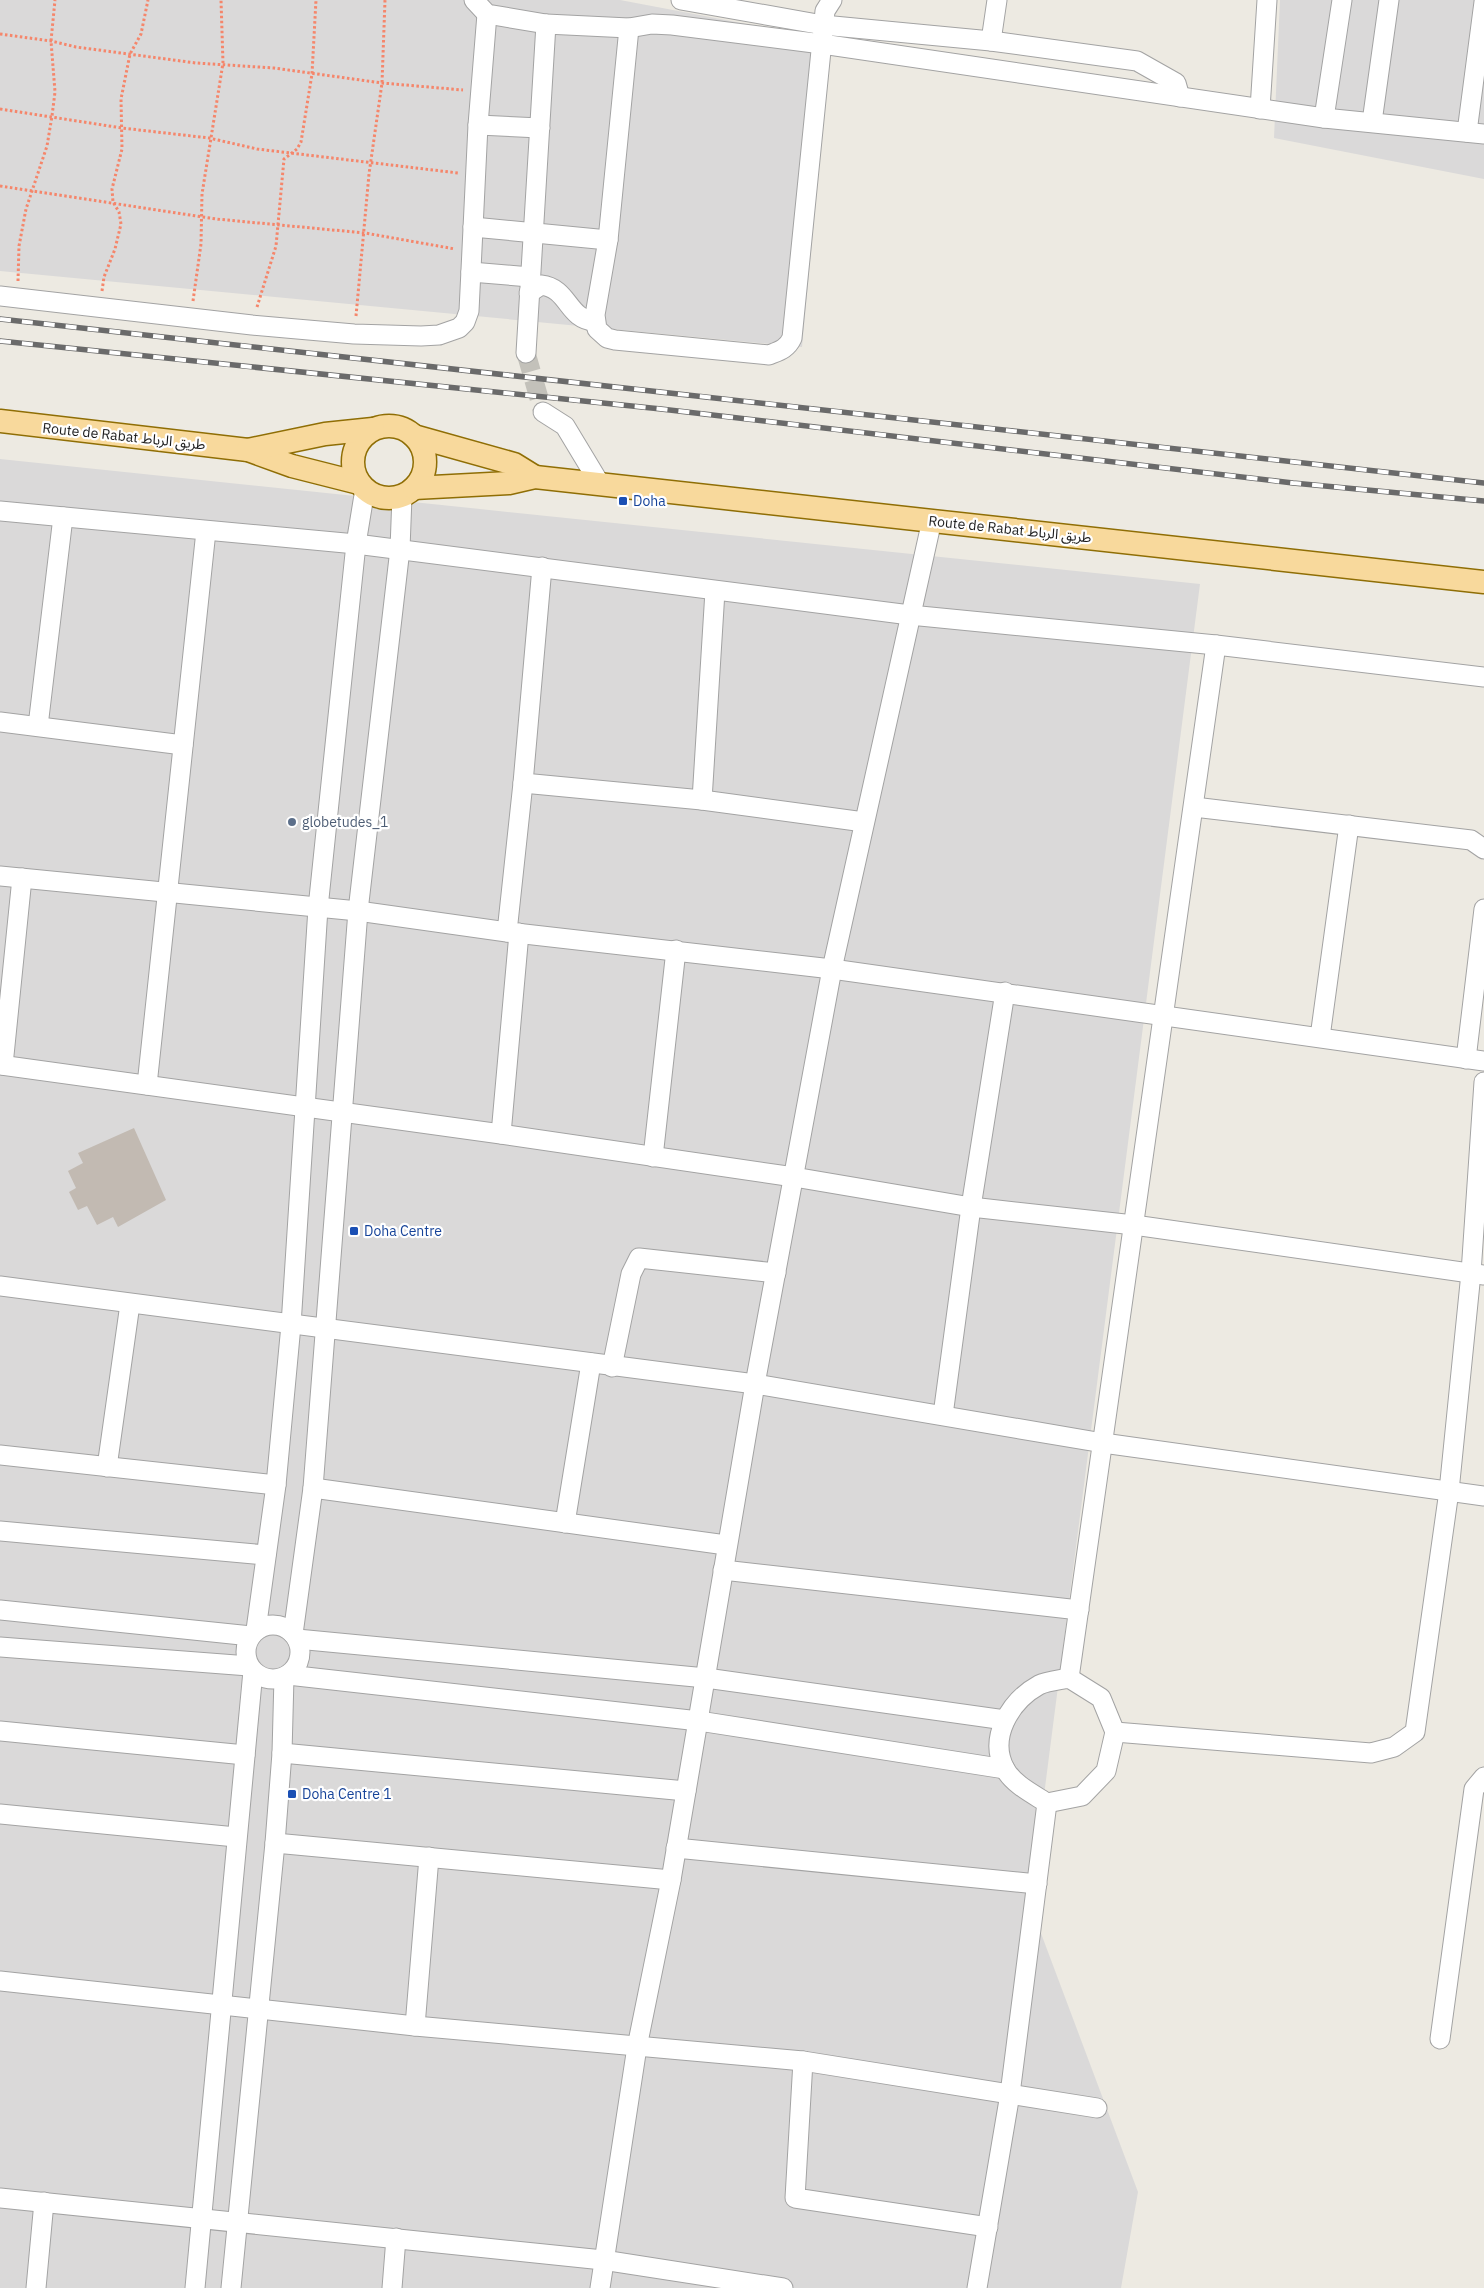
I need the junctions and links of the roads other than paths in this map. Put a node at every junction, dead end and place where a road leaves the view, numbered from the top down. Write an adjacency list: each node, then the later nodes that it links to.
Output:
1 (474, 0): 9 (street)
2 (681, 0): 8 (street)
3 (997, 0): 12 (street)
4 (1268, 0): 15 (street)
5 (1342, 0): 16 (street)
6 (1389, 0): 17 (street)
7 (1484, 2): 20 (street)
8 (825, 9): 12 (street); 13 (street)
9 (487, 14): 10 (street); 18 (street)
10 (546, 24): 11 (street); 19 (street)
11 (629, 28): 13 (street); 23 (street)
12 (990, 41): 14 (street)
13 (822, 44): 14 (street); 27 (street)
14 (1180, 97): 15 (street)
15 (1260, 109): 16 (street)
16 (1324, 118): 17 (street)
17 (1372, 122): 20 (street)
18 (478, 125): 19 (street); 21 (street)
19 (540, 128): 22 (street)
20 (1475, 133)
21 (473, 227): 22 (street); 24 (street)
22 (534, 233): 23 (street); 25 (street)
23 (608, 240): 27 (street)
24 (472, 272): 25 (street); 26 (street)
25 (530, 285): 27 (street); 28 (street)
26 (9, 297)
27 (594, 321)
28 (526, 353)
29 (543, 412): 35 (street)
30 (0, 422): 33 (main road, Route de Rabat طريق الرباط)
31 (374, 429): 32 (main road); 33 (main road, Route de Rabat طريق الرباط); 36 (main road)
32 (414, 436): 34 (main road, Route de Rabat طريق الرباط); 37 (main road)
33 (248, 450): 36 (main road, Route de Rabat طريق الرباط)
34 (535, 477): 35 (main road, Route de Rabat طريق الرباط); 37 (main road, Route de Rabat طريق الرباط)
35 (600, 484): 40 (main road, Route de Rabat طريق الرباط)
36 (362, 486): 37 (main road); 42 (street)
37 (408, 492): 43 (street)
38 (0, 511): 39 (street)
39 (63, 517): 41 (street); 51 (street)
40 (932, 520): 45 (main road, Route de Rabat طريق الرباط); 47 (street)
41 (206, 531): 42 (street); 52 (street)
42 (356, 544): 43 (street); 62 (street)
43 (400, 549): 44 (street); 64 (street)
44 (542, 567): 46 (street); 53 (street)
45 (1484, 582)
46 (715, 591): 47 (street); 54 (street)
47 (910, 614): 48 (street); 56 (street)
48 (1216, 645): 49 (street); 55 (street)
49 (1484, 677)
50 (0, 722): 51 (street)
51 (38, 726): 52 (street)
52 (183, 745): 61 (street)
53 (523, 783): 54 (street); 65 (street)
54 (702, 800): 56 (street)
55 (1194, 807): 57 (street); 69 (street)
56 (864, 822): 67 (street)
57 (1350, 825): 58 (street); 70 (street)
58 (1484, 849)
59 (0, 876): 60 (street)
60 (22, 878): 61 (street); 72 (street)
61 (166, 892): 62 (street); 74 (street)
62 (318, 908): 64 (street); 75 (street)
63 (1484, 909): 71 (street)
64 (358, 911): 65 (street); 76 (street)
65 (513, 933): 66 (street); 77 (street)
66 (676, 950): 67 (street); 78 (street)
67 (832, 969): 68 (street); 79 (street)
68 (1005, 992): 69 (street); 80 (street)
69 (1164, 1015): 70 (street); 81 (street)
70 (1320, 1038): 71 (street)
71 (1475, 1060)
72 (2, 1065): 74 (street)
73 (1484, 1082): 83 (street)
74 (147, 1085): 75 (street)
75 (306, 1107): 76 (street); 86 (street)
76 (343, 1112): 77 (street); 87 (street)
77 (501, 1134): 78 (street)
78 (653, 1157): 79 (street)
79 (794, 1177): 80 (street); 82 (street)
80 (972, 1207): 81 (street); 91 (street)
81 (1134, 1225): 83 (street); 92 (street)
82 (776, 1273): 89 (street); 90 (street)
83 (1478, 1274): 97 (street)
84 (0, 1286): 85 (street)
85 (130, 1304): 86 (street); 94 (street)
86 (291, 1325): 87 (street); 95 (street)
87 (326, 1328): 88 (street); 96 (street)
88 (591, 1362): 89 (street); 99 (street)
89 (612, 1367): 90 (street)
90 (755, 1384): 91 (street); 101 (street)
91 (943, 1415): 92 (street)
92 (1103, 1442): 97 (street); 105 (street)
93 (0, 1455): 94 (street)
94 (107, 1468): 95 (street)
95 (276, 1485): 102 (street)
96 (313, 1488): 99 (street); 107 (street)
97 (1449, 1491): 98 (street); 116 (street)
98 (1484, 1496)
99 (566, 1523): 101 (street)
100 (0, 1531): 102 (street)
101 (726, 1545): 103 (street)
102 (266, 1555): 106 (street)
103 (723, 1570): 105 (street); 111 (street)
104 (0, 1610): 106 (street)
105 (1079, 1610): 112 (street)
106 (254, 1633): 107 (street); 109 (street)
107 (295, 1637): 110 (street); 111 (street)
108 (0, 1647): 109 (street)
109 (251, 1669): 110 (street); 118 (street)
110 (286, 1676): 113 (street); 117 (street)
111 (706, 1678): 113 (street); 114 (street)
112 (1069, 1678): 114 (street); 116 (street)
113 (698, 1720): 119 (street); 121 (street)
114 (1005, 1720): 119 (street)
115 (0, 1731): 118 (street)
116 (1115, 1732): 122 (street)
117 (282, 1753): 121 (street); 125 (street)
118 (245, 1755): 124 (street)
119 (1005, 1770): 122 (street)
120 (1484, 1778): 134 (street)
121 (686, 1791): 126 (street)
122 (1047, 1803): 129 (street)
123 (0, 1814): 124 (street)
124 (236, 1837): 131 (street)
125 (275, 1843): 127 (street); 132 (street)
126 (676, 1848): 128 (street); 129 (street)
127 (429, 1858): 128 (street); 133 (street)
128 (671, 1880): 135 (street)
129 (1037, 1884): 137 (street)
130 (0, 1981): 131 (street)
131 (222, 2005): 132 (street); 141 (street)
132 (259, 2009): 133 (street); 142 (street)
133 (415, 2026): 135 (street)
134 (1440, 2039)
135 (637, 2047): 136 (street); 145 (street)
136 (803, 2061): 137 (street); 143 (street)
137 (1010, 2094): 138 (street); 143 (street)
138 (1097, 2108)
139 (0, 2198): 140 (street)
140 (44, 2202): 141 (street); 146 (street)
141 (201, 2218): 142 (street); 147 (street)
142 (238, 2221): 144 (street); 148 (street)
143 (988, 2227): 152 (street)
144 (396, 2238): 145 (street); 149 (street)
145 (603, 2260): 150 (street); 151 (street)
146 (36, 2288)
147 (195, 2288)
148 (232, 2288)
149 (392, 2288)
150 (600, 2288)
151 (783, 2288)
152 (977, 2288)

